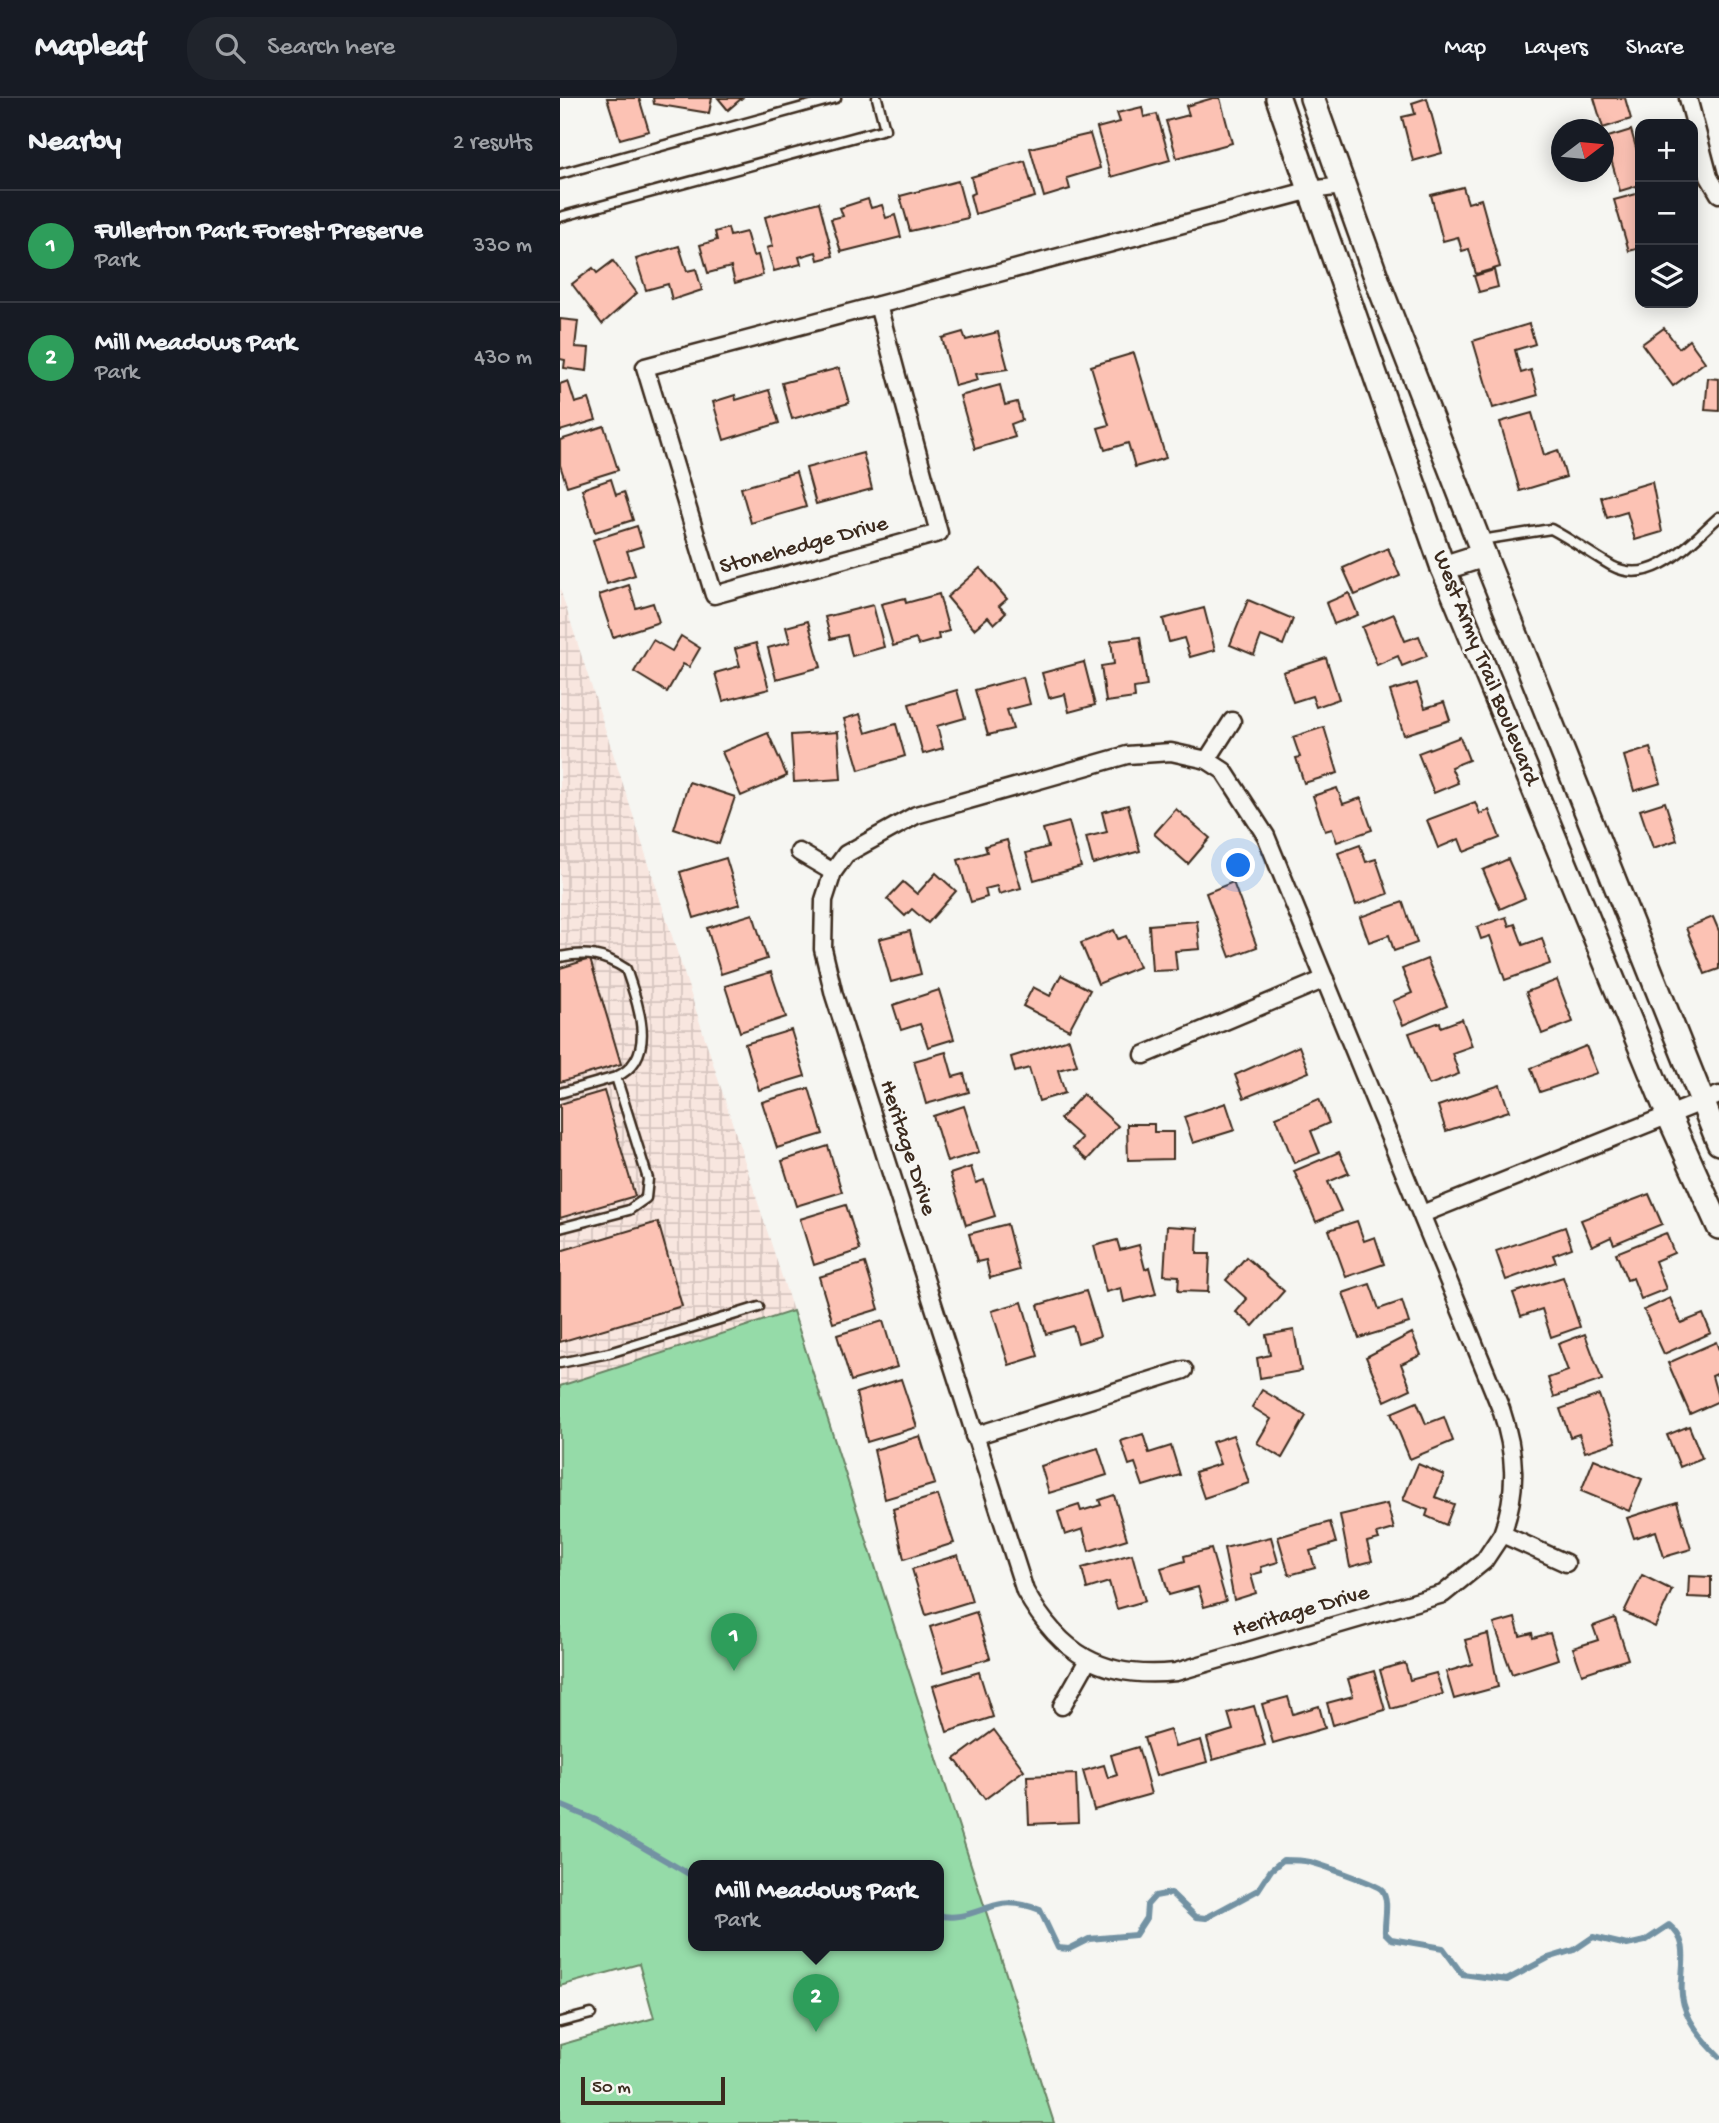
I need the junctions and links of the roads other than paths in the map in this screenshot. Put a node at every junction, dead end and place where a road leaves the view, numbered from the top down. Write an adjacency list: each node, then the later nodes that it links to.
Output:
1 (836, 98): 6 (lane)
2 (877, 98): 10 (lane)
3 (1278, 98): 8 (main road, West Army Trail Boulevard)
4 (1312, 98): 7 (main road, West Army Trail Boulevard)
5 (1688, 98): 9 (street)
6 (560, 174)
7 (1342, 186): 8 (street, Stonehedge Drive); 13 (main road, West Army Trail Boulevard)
8 (1311, 190): 11 (street, Stonehedge Drive); 14 (main road, West Army Trail Boulevard)
9 (1719, 194)
10 (560, 217)
11 (878, 305): 11 (street, Stonehedge Drive)
12 (1719, 517): 13 (lane)
13 (1481, 548): 14 (main road); 24 (main road, West Army Trail Boulevard)
14 (1443, 568): 25 (main road, West Army Trail Boulevard)
15 (1232, 721): 16 (street)
16 (1207, 760): 18 (street, Heritage Drive); 20 (street, Heritage Drive)
17 (799, 852): 18 (street)
18 (833, 872): 33 (street, Heritage Drive)
19 (560, 957): 22 (lane)
20 (1325, 979): 21 (street); 27 (street, Heritage Drive)
21 (1144, 1055)
22 (616, 1077): 23 (lane); 29 (lane)
23 (560, 1094)
24 (1710, 1099): 25 (street); 26 (main road, West Army Trail Boulevard)
25 (1669, 1116): 27 (street); 28 (main road, West Army Trail Boulevard)
26 (1719, 1143)
27 (1422, 1214): 34 (street, Heritage Drive)
28 (1719, 1227)
29 (560, 1228)
30 (759, 1307): 31 (lane)
31 (560, 1363)
32 (1184, 1370): 33 (street)
33 (974, 1436): 36 (street, Heritage Drive)
34 (1502, 1534): 35 (street); 36 (street, Heritage Drive)
35 (1566, 1563)
36 (1088, 1660): 37 (street)
37 (1062, 1706)
38 (591, 2014): 39 (lane)
39 (560, 2022)

